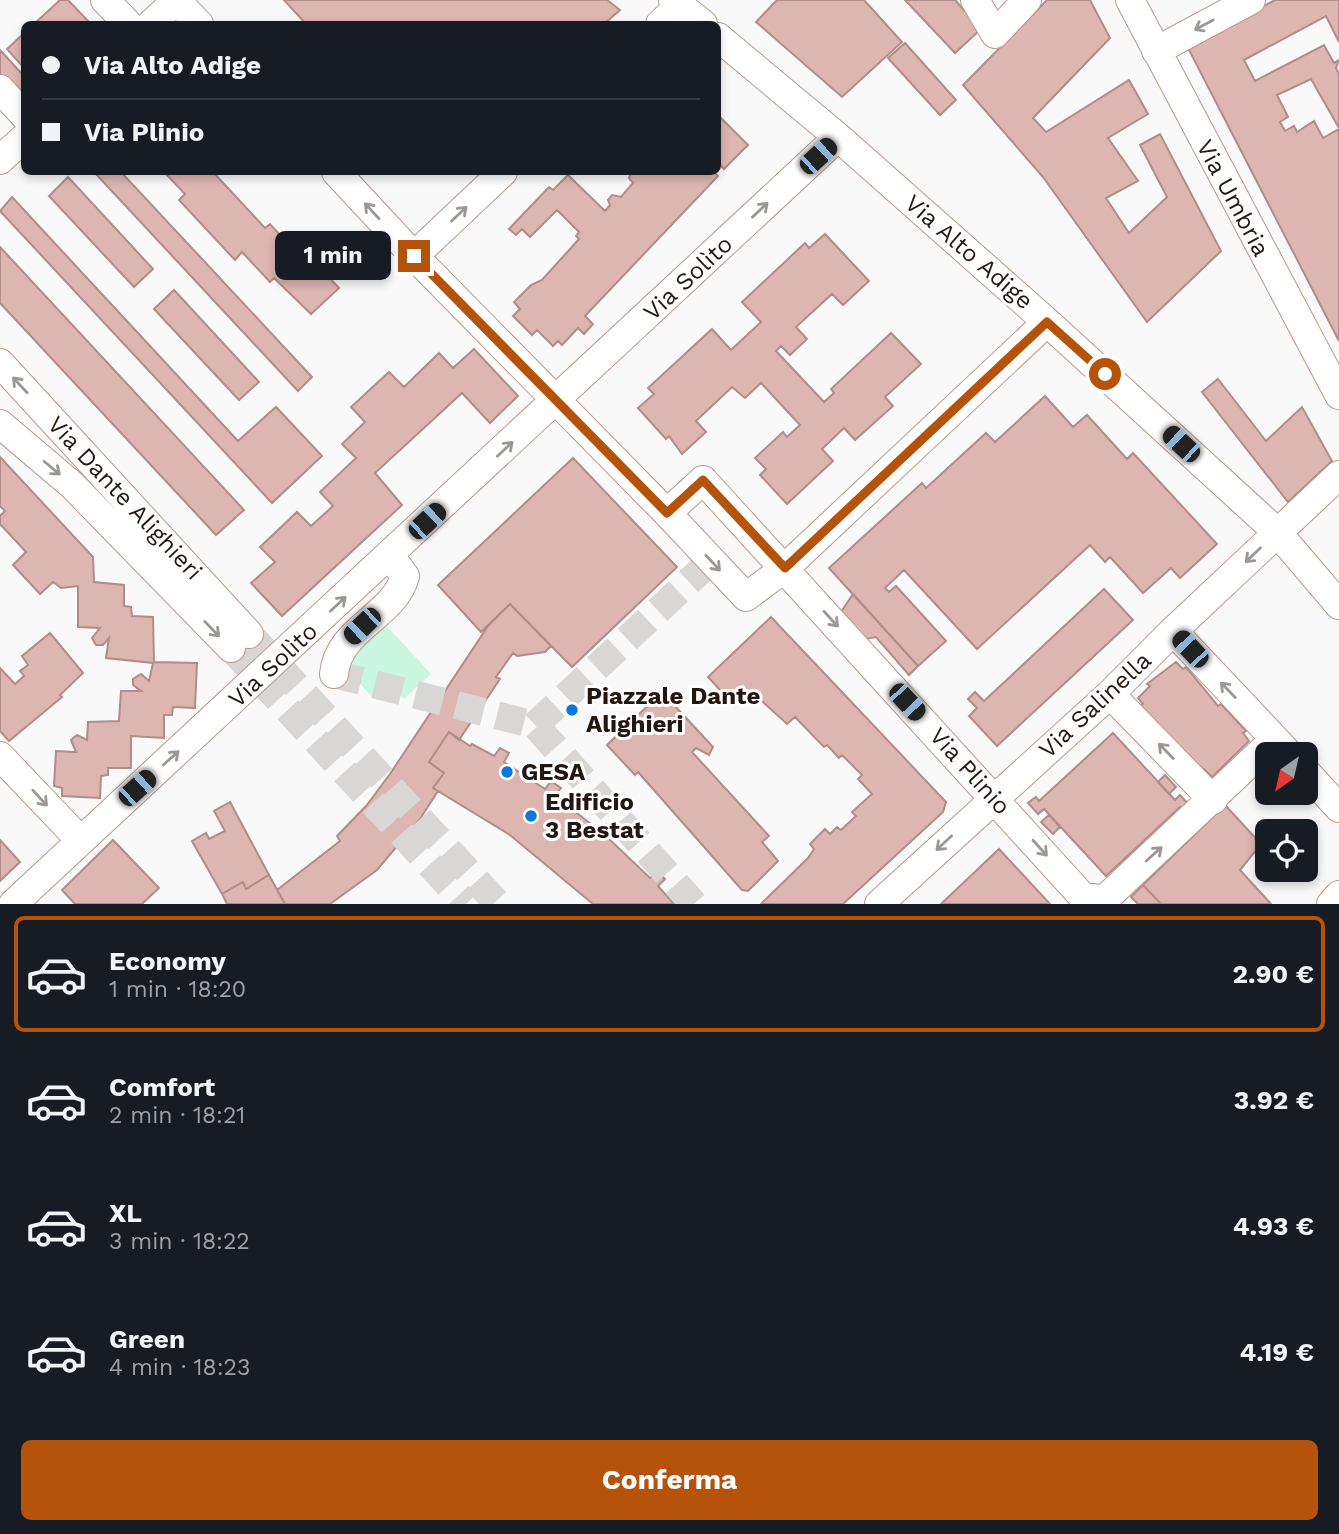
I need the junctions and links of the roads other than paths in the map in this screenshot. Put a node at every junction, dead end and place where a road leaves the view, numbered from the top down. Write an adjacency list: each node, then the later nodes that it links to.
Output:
1 (105, 0): 8 (street)
2 (177, 0): 9 (street); 10 (street)
3 (975, 0): 4 (street)
4 (1027, 0)
5 (1130, 0): 14 (street, Via Umbria)
6 (1251, 0): 14 (street, one-way to 14)
7 (677, 3): 11 (street); 12 (street)
8 (125, 21)
9 (154, 21)
10 (196, 21)
11 (662, 21)
12 (699, 21)
13 (721, 40): 17 (street, Via Alto Adige)
14 (1156, 51): 25 (street, Via Umbria)
15 (0, 89): 16 (street)
16 (21, 112)
17 (838, 137): 23 (street, Via Alto Adige); 26 (street, Via Solìto, one-way to 17)
18 (21, 141): 19 (street)
19 (0, 160)
20 (339, 175): 22 (street, one-way to 20)
21 (500, 175): 22 (street, one-way to 21)
22 (414, 256): 26 (street)
23 (1047, 322): 30 (street, Via Alto Adige); 32 (street)
24 (0, 363): 27 (street, Via Dante Alighieri, one-way to 24)
25 (1339, 395)
26 (557, 400): 29 (street); 31 (street, Via Solìto, one-way to 26)
27 (0, 424)
28 (1339, 475): 30 (street, Via Salinella)
29 (667, 513): 32 (street, one-way to 32); 32 (street, Via Plinio)
30 (1277, 531): 33 (street, Via Alto Adige); 34 (street, Via Salinella, one-way to 34)
31 (390, 555): 35 (street); 44 (street, Via Solìto, one-way to 31)
32 (785, 568): 41 (street, Via Plinio, one-way to 41)
33 (1339, 605)
34 (1172, 631): 36 (street, Via Salinella); 37 (street, one-way to 34)
35 (334, 674)
36 (1110, 694): 41 (street, Via Salinella); 42 (street, one-way to 36)
37 (1277, 742)
38 (0, 756): 44 (street, one-way to 44)
39 (1255, 768): 42 (street)
40 (1318, 785): 43 (street)
41 (995, 797): 42 (street, Via Plinio, one-way to 42); 47 (street, Via Salinella, one-way to 47)
42 (1213, 800)
43 (1339, 808)
44 (80, 840): 46 (street, Via Solìto)
45 (1339, 895): 48 (street)
46 (13, 904)
47 (879, 904)
48 (1331, 904)

